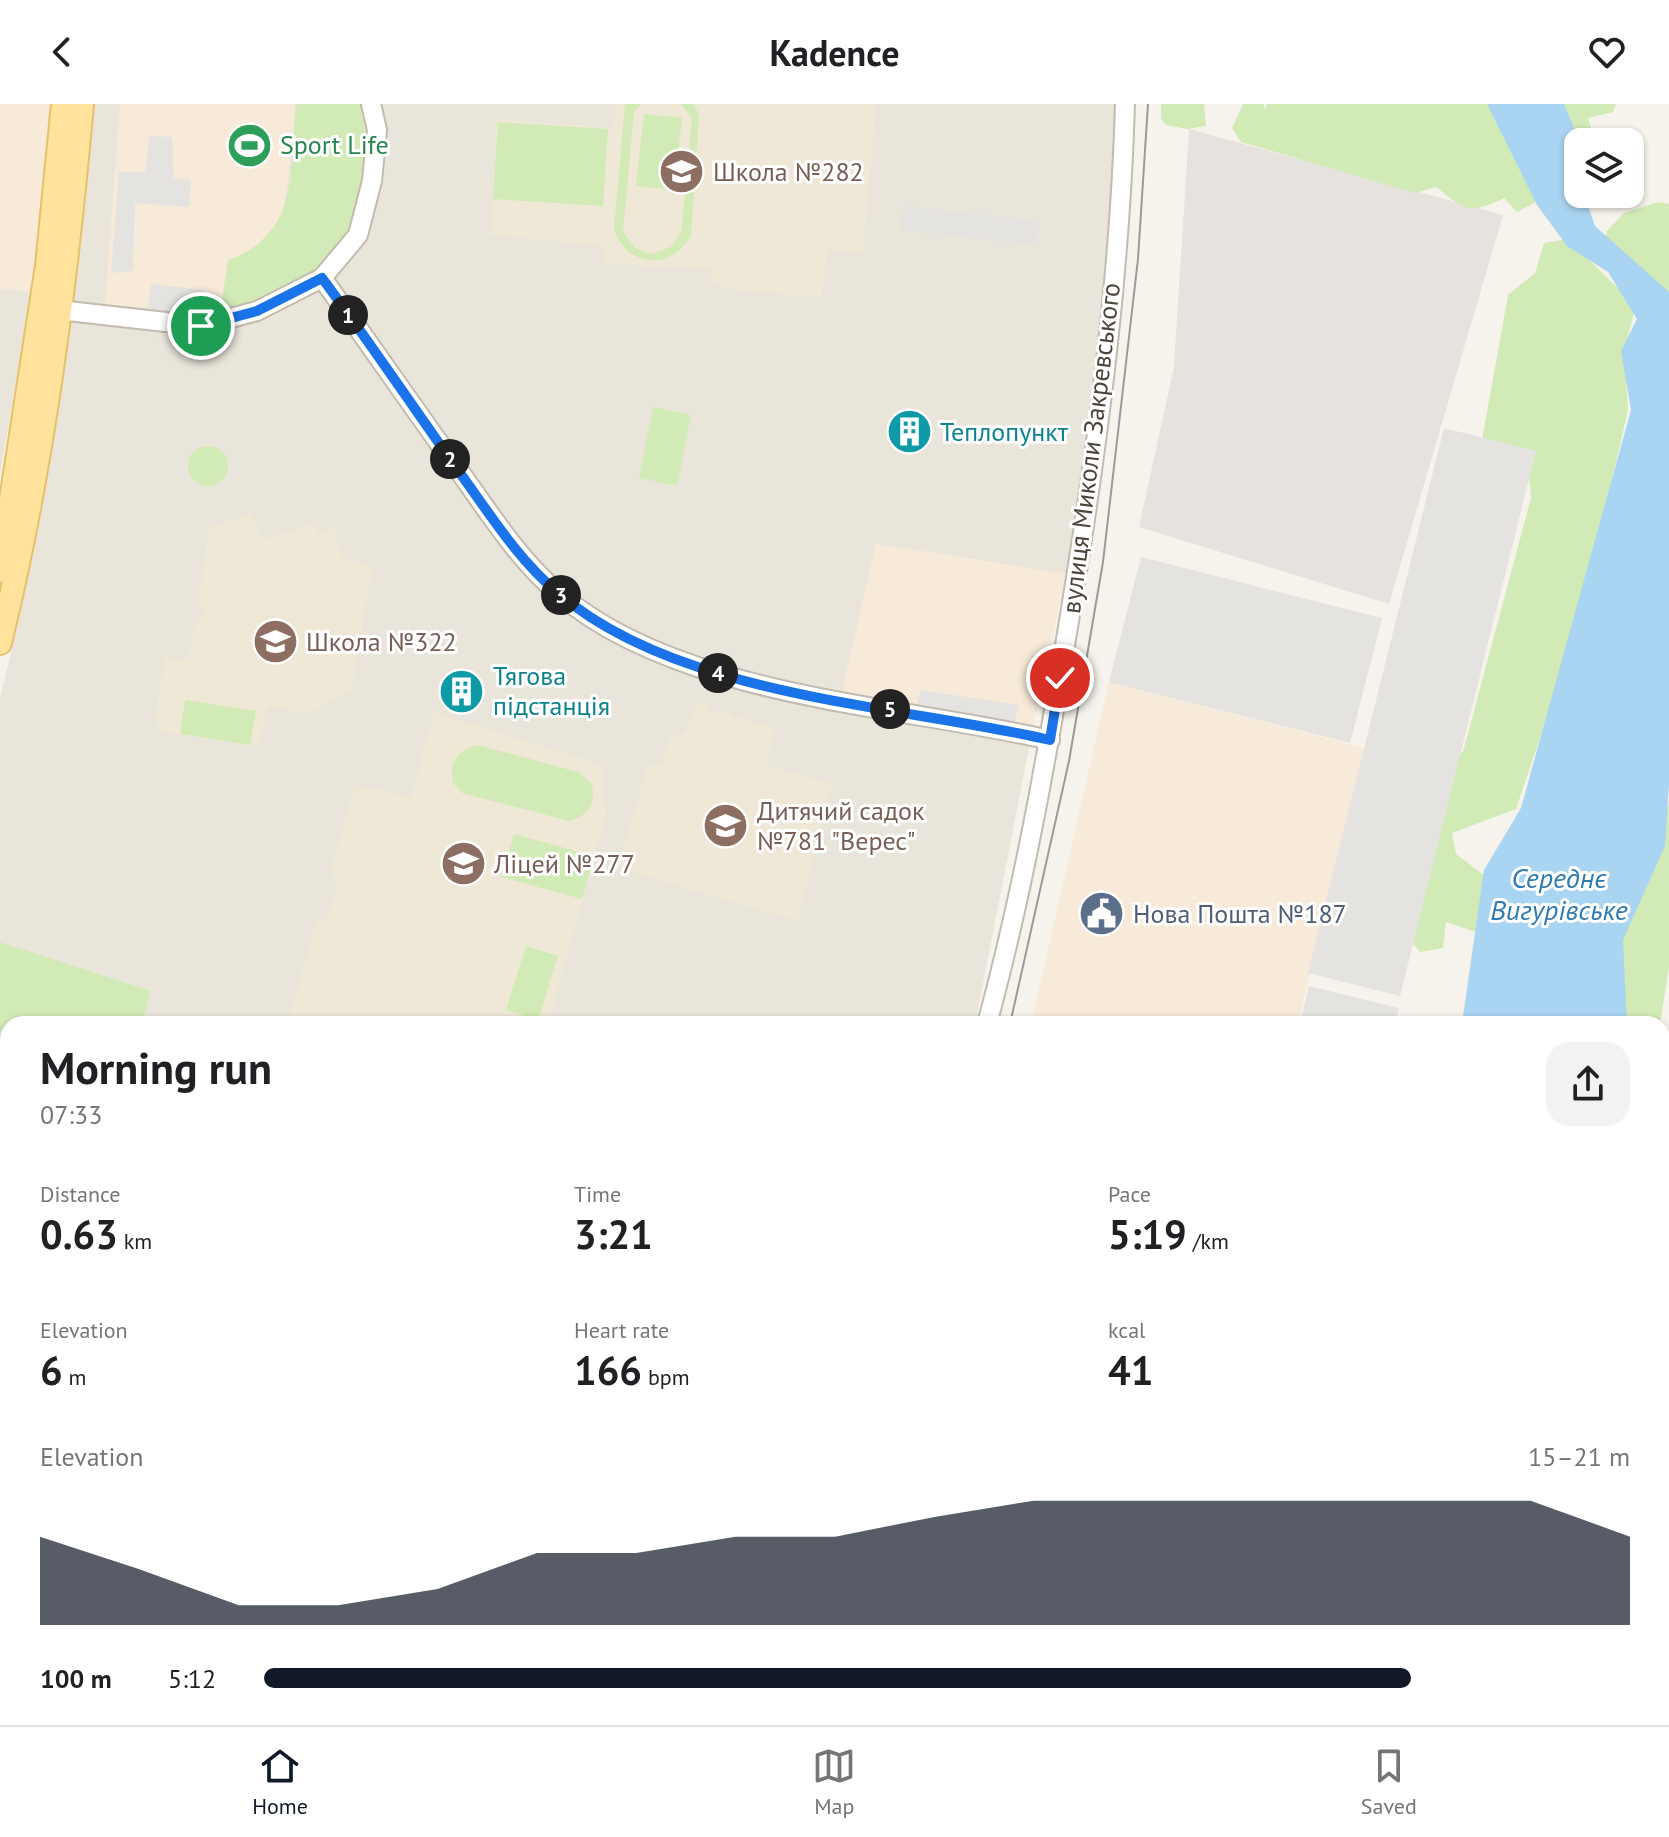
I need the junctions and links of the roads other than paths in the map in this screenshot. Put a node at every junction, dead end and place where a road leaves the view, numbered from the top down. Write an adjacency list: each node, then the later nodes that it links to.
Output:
1 (63, 104): 7 (main road)
2 (82, 104): 6 (main road)
3 (371, 104): 5 (street)
4 (1125, 104): 9 (street, вулиця Миколи Закревського)
5 (322, 278): 6 (street); 9 (street)
6 (59, 310): 8 (main road)
7 (0, 571)
8 (0, 643)
9 (1050, 740): 10 (street, вулиця Миколи Закревського)
10 (989, 1016)

